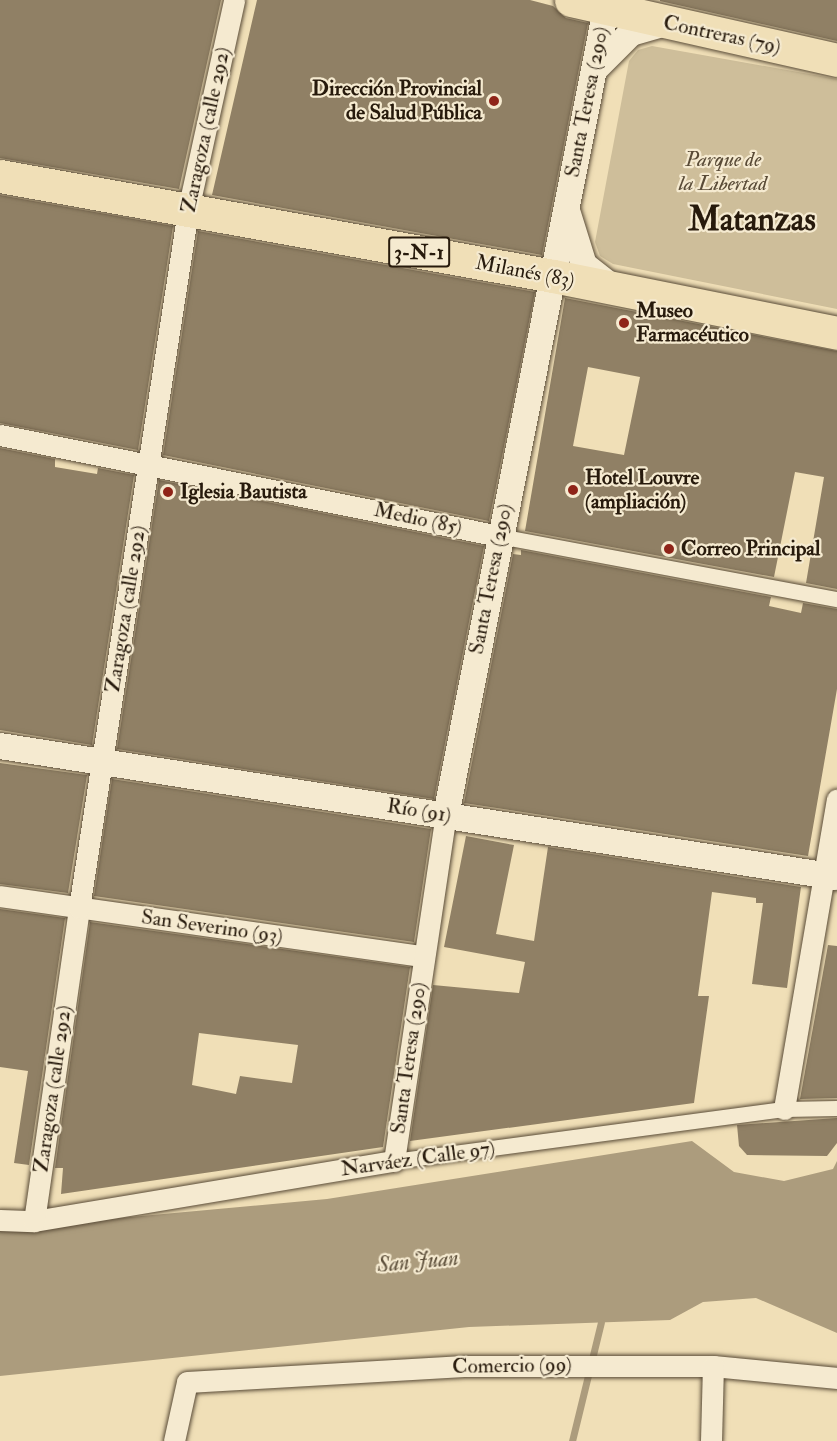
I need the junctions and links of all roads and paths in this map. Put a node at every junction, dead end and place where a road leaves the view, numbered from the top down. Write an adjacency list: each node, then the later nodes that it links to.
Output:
1 (234, 0): 9 (street, Zaragoza (calle 292))
2 (572, 0): 3 (main road, Contreras (79))
3 (606, 4): 4 (main road, Contreras (79)); 6 (street, Santa Teresa (290))
4 (667, 23): 5 (main road, Contreras (79)); 6 (street)
5 (837, 60)
6 (593, 71): 8 (street, Santa Teresa (290))
7 (0, 176): 9 (main road, Milanés (83) / 3-N-1)
8 (567, 208): 10 (street, Santa Teresa (290)); 11 (street)
9 (188, 210): 10 (main road, Milanés (83) / 3-N-1); 14 (street, Zaragoza (calle 292))
10 (554, 276): 11 (main road, Milanés (83) / 3-N-1); 15 (street, Santa Teresa (290))
11 (618, 290): 12 (main road, Milanés (83) / 3-N-1)
12 (837, 333)
13 (0, 435): 14 (street, Medio (85))
14 (149, 463): 15 (street, Medio (85)); 18 (street, Zaragoza (calle 292))
15 (499, 536): 16 (street, Medio (85)); 20 (street, Santa Teresa (290))
16 (837, 598)
17 (0, 746): 18 (street, Río (91))
18 (101, 763): 20 (street, Río (91)); 23 (street, Zaragoza (calle 292))
19 (837, 800): 21 (street)
20 (446, 815): 21 (street, Río (91)); 24 (street, Santa Teresa (290))
21 (831, 876): 26 (street)
22 (0, 896): 23 (street, San Severino (93))
23 (79, 908): 24 (street, San Severino (93)); 29 (street, Zaragoza (calle 292))
24 (424, 956): 27 (street, Santa Teresa (290))
25 (837, 1108): 26 (street, Narváez (Calle 97))
26 (784, 1109): 27 (street, Narváez (Calle 97))
27 (394, 1161): 29 (street, Narváez (Calle 97))
28 (0, 1220): 29 (street, Narváez (Calle 97))
29 (34, 1221)
30 (713, 1366): 31 (street, Comercio (99)); 32 (street, Comercio (99)); 33 (street)
31 (837, 1378)
32 (174, 1441)
33 (711, 1441)

